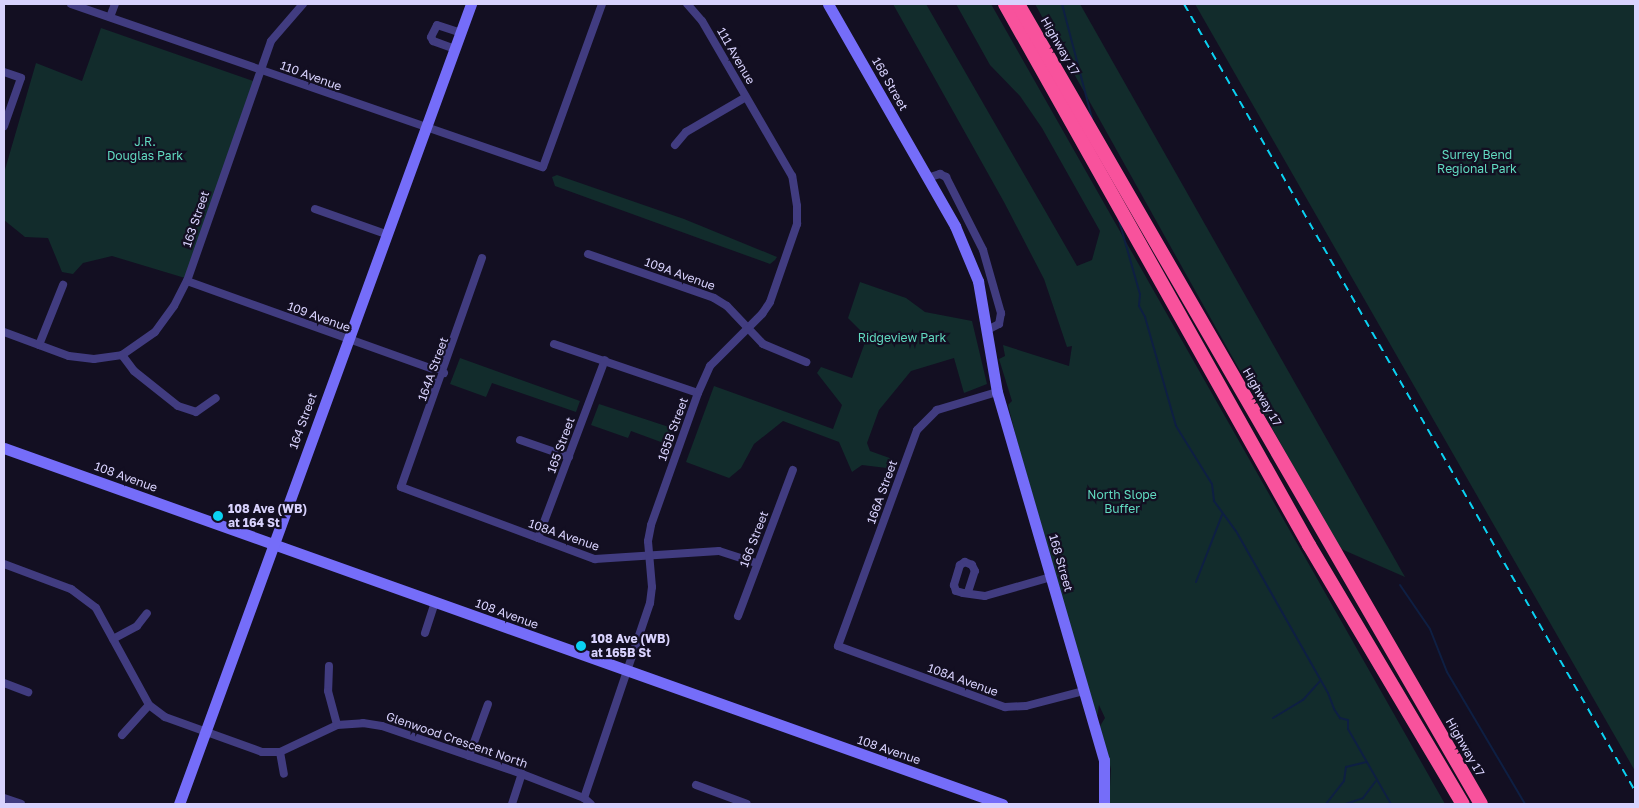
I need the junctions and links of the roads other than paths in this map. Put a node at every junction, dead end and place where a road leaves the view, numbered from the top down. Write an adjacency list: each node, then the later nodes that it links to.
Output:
1 (71, 4): 10 (street, 110 Avenue)
2 (115, 4): 10 (street)
3 (303, 4): 13 (street, 163 Street)
4 (472, 4): 11 (street, 164 Street)
5 (602, 4): 17 (street, 110 Avenue)
6 (687, 4): 15 (street, 111 Avenue)
7 (828, 4): 19 (street, 168 Street)
8 (1005, 4): 81 (highway)
9 (1018, 4): 82 (highway, Highway 17)
10 (110, 17): 13 (street, 110 Avenue)
11 (461, 32): 12 (street, 164 Street); 12 (street)
12 (455, 49): 17 (street, 164 Street)
13 (260, 70): 17 (street, 110 Avenue); 24 (street, 163 Street)
14 (4, 72): 16 (street)
15 (746, 97): 18 (street); 26 (street, 165B Street)
16 (4, 126)
17 (425, 127): 21 (street, 164 Street)
18 (676, 145)
19 (927, 178): 27 (street, 168 Street); 27 (street)
20 (315, 209): 21 (street)
21 (386, 234): 29 (street, 164 Street)
22 (588, 254): 26 (street, 109A Avenue)
23 (482, 258): 35 (street, 164A Street)
24 (187, 281): 29 (street, 109 Avenue); 32 (street, 163 Street)
25 (63, 285): 31 (street)
26 (746, 330): 34 (street, 109A Avenue); 37 (street, 165B Street)
27 (987, 330): 36 (street, 168 Street)
28 (4, 332): 31 (street)
29 (347, 340): 35 (street, 109 Avenue); 45 (street, 164 Street)
30 (554, 344): 33 (street)
31 (39, 345): 32 (street)
32 (122, 355): 38 (street)
33 (605, 360): 37 (street); 41 (street, 165 Street)
34 (806, 362)
35 (444, 373): 43 (street, 164A Street)
36 (997, 392): 49 (street, 168 Street); 56 (street, 166A Street)
37 (698, 393): 46 (street, 165B Street)
38 (216, 398)
39 (520, 440): 41 (street)
40 (4, 448): 45 (street, 108 Avenue)
41 (568, 457): 44 (street, 165 Street)
42 (793, 470): 47 (street, 166 Street)
43 (401, 487): 44 (street, 108A Avenue)
44 (538, 538): 46 (street, 108A Avenue)
45 (272, 544): 51 (street, 108 Avenue); 65 (street, 164 Street)
46 (648, 556): 47 (street, 108A Avenue); 58 (street, 165B Street)
47 (756, 563): 53 (street, 166 Street)
48 (4, 564): 55 (street)
49 (1050, 577): 50 (street); 60 (street, 168 Street)
50 (968, 592)
51 (435, 603): 54 (street); 58 (street, 108 Avenue)
52 (147, 614): 55 (street)
53 (738, 616)
54 (425, 633)
55 (113, 639): 63 (street)
56 (838, 646): 60 (street, 108A Avenue)
57 (329, 666): 64 (street)
58 (627, 672): 73 (street, 165B Street); 79 (street, 108 Avenue)
59 (4, 683): 61 (street)
60 (1083, 691): 80 (street, 168 Street)
61 (28, 692)
62 (488, 704): 68 (street)
63 (149, 705): 65 (street); 66 (street)
64 (337, 726): 67 (street, Glenwood Crescent North); 68 (street, Glenwood Crescent North)
65 (205, 731): 67 (street); 75 (street, 164 Street)
66 (122, 735)
67 (280, 752): 69 (street)
68 (469, 756): 70 (street, Glenwood Crescent North)
69 (284, 774)
70 (522, 774): 73 (street, Glenwood Crescent North); 76 (street)
71 (696, 785): 78 (street)
72 (4, 798): 74 (street)
73 (584, 798): 77 (street, Glenwood Crescent North)
74 (21, 804)
75 (178, 804)
76 (512, 804)
77 (591, 804)
78 (747, 804)
79 (1002, 804)
80 (1104, 804)
81 (1463, 804)
82 (1481, 804)

